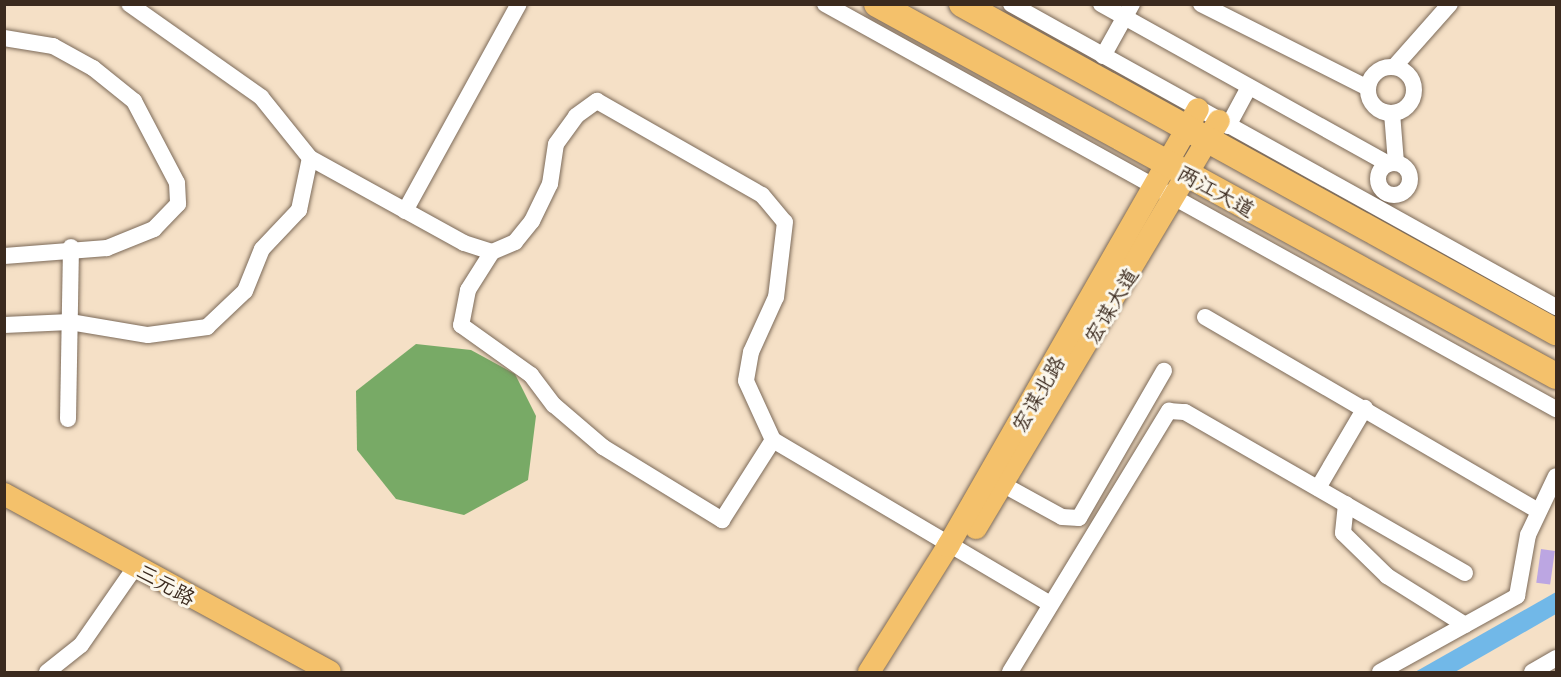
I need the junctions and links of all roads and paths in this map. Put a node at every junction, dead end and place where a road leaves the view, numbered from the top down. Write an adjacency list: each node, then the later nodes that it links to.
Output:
1 (129, 4): 18 (street)
2 (825, 4): 21 (street)
3 (877, 4): 20 (highway, 两江大道)
4 (962, 4): 17 (highway, 两江大道)
5 (1011, 4): 12 (street)
6 (1101, 4): 10 (street)
7 (1201, 4): 15 (street)
8 (1450, 4): 13 (street)
9 (513, 7): 24 (street)
10 (1128, 11): 12 (street); 14 (street)
11 (4, 38): 25 (street)
12 (1103, 56): 17 (street)
13 (1394, 67): 15 (street); 16 (street)
14 (1249, 87): 17 (street); 19 (street)
15 (1368, 88): 16 (street)
16 (1392, 113): 19 (street)
17 (1208, 125): 20 (main road); 23 (street); 32 (highway, 两江大道)
18 (310, 158): 24 (street); 30 (street)
19 (1392, 164): 22 (street); 22 (street)
20 (1178, 169): 21 (main road, 宏谋北路); 34 (highway, 两江大道)
21 (1165, 193): 36 (street); 40 (main road, 宏谋大道); 46 (main road, 宏谋北路)
22 (1388, 194): 23 (street)
23 (1380, 209): 28 (street)
24 (405, 211): 26 (street)
25 (71, 247): 27 (street); 30 (street)
26 (492, 252): 38 (street); 38 (street)
27 (4, 256)
28 (1557, 307)
29 (1205, 317): 35 (street)
30 (70, 322): 31 (street); 37 (street)
31 (4, 324)
32 (1557, 332)
33 (1164, 371): 40 (street)
34 (1557, 376)
35 (1365, 408): 41 (street); 45 (street)
36 (1557, 409)
37 (68, 419)
38 (773, 440): 46 (street)
39 (1557, 476): 45 (street)
40 (1002, 484): 46 (main road, 宏谋大道)
41 (1318, 488): 43 (street); 49 (street)
42 (4, 494): 54 (main road, 三元路)
43 (1346, 504): 48 (street); 50 (street)
44 (4, 507): 47 (main road, 三元路)
45 (1537, 510): 50 (street)
46 (954, 550): 49 (street); 55 (main road, 宏谋北路); 56 (main road, 宏谋大道)
47 (131, 573): 52 (street); 53 (main road, 三元路)
48 (1466, 573)
49 (1050, 604): 57 (street)
50 (1465, 625): 58 (street)
51 (1557, 658): 59 (street)
52 (47, 672)
53 (308, 672)
54 (330, 672)
55 (869, 672)
56 (887, 672)
57 (1010, 672)
58 (1380, 672)
59 (1532, 672)

